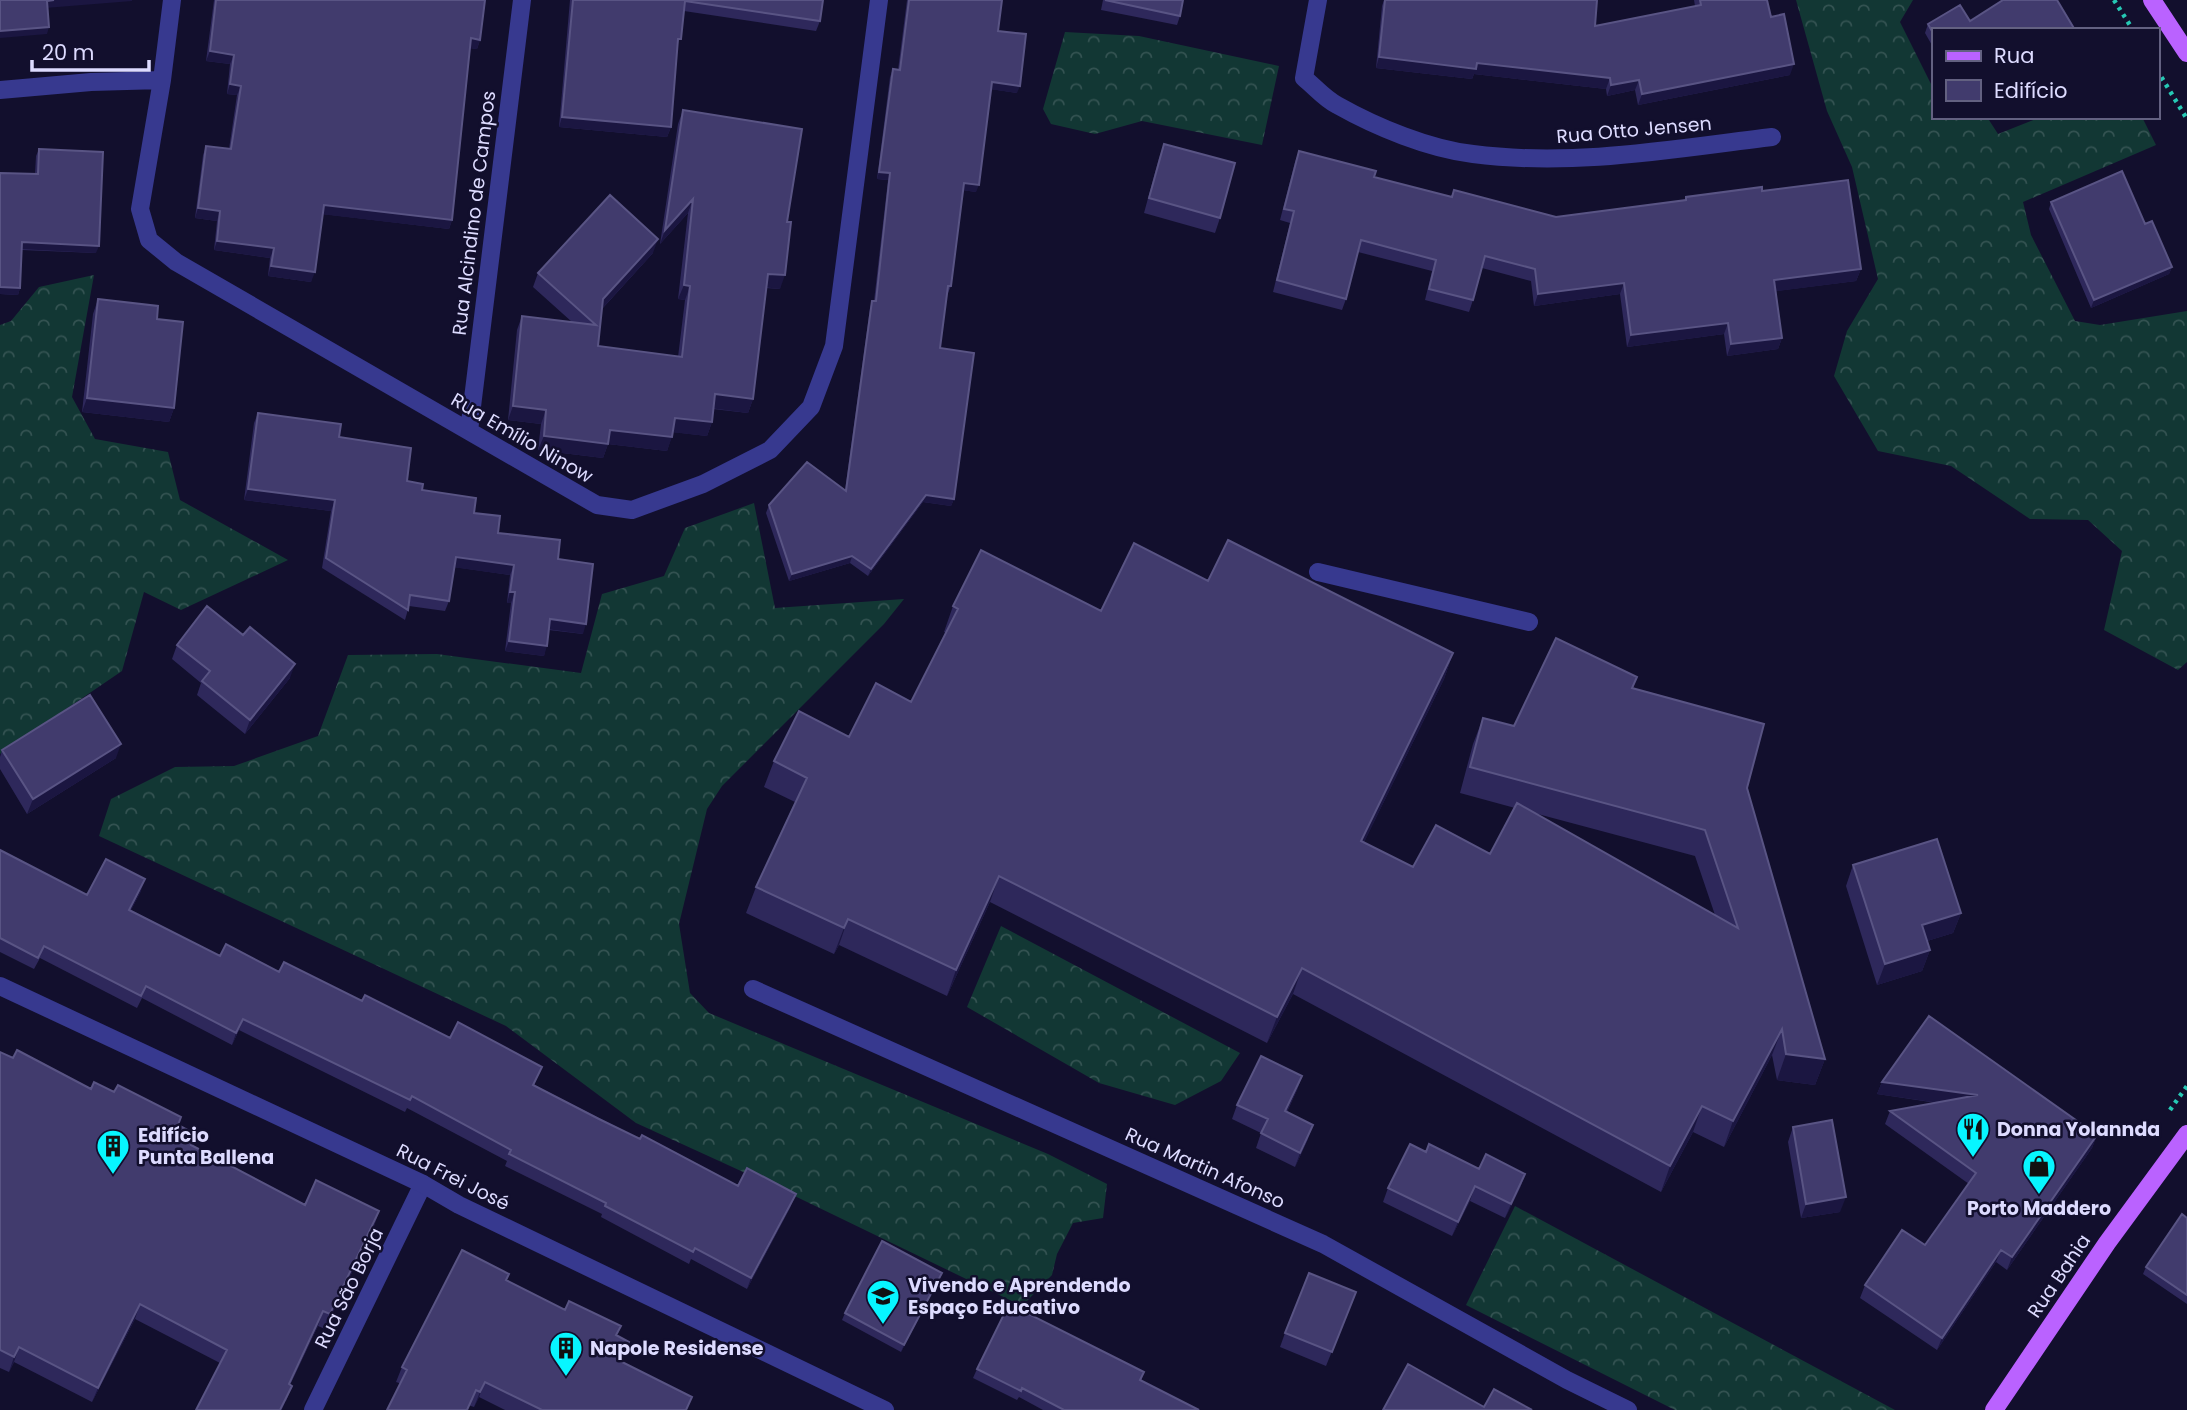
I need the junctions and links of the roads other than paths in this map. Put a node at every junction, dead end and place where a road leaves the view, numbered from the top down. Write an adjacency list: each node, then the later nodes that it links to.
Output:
1 (172, 0): 7 (street)
2 (522, 0): 10 (street, Rua Alcindino de Campos)
3 (879, 0): 10 (street, Rua Emílio Ninow)
4 (1318, 0): 9 (street, Rua Otto Jensen)
5 (2152, 0): 6 (main road)
6 (2187, 53)
7 (162, 80): 8 (street); 10 (street, Rua Emílio Ninow)
8 (0, 90)
9 (1772, 137)
10 (469, 431)
11 (1318, 572): 12 (street)
12 (1529, 622)
13 (0, 986): 16 (street, Rua Frei José)
14 (752, 989): 19 (street, Rua Martin Afonso)
15 (2187, 1133): 20 (main road, Rua Bahia)
16 (423, 1184): 17 (street, Rua São Borja); 18 (street, Rua Frei José)
17 (313, 1410)
18 (885, 1410)
19 (1628, 1410)
20 (1994, 1410)

